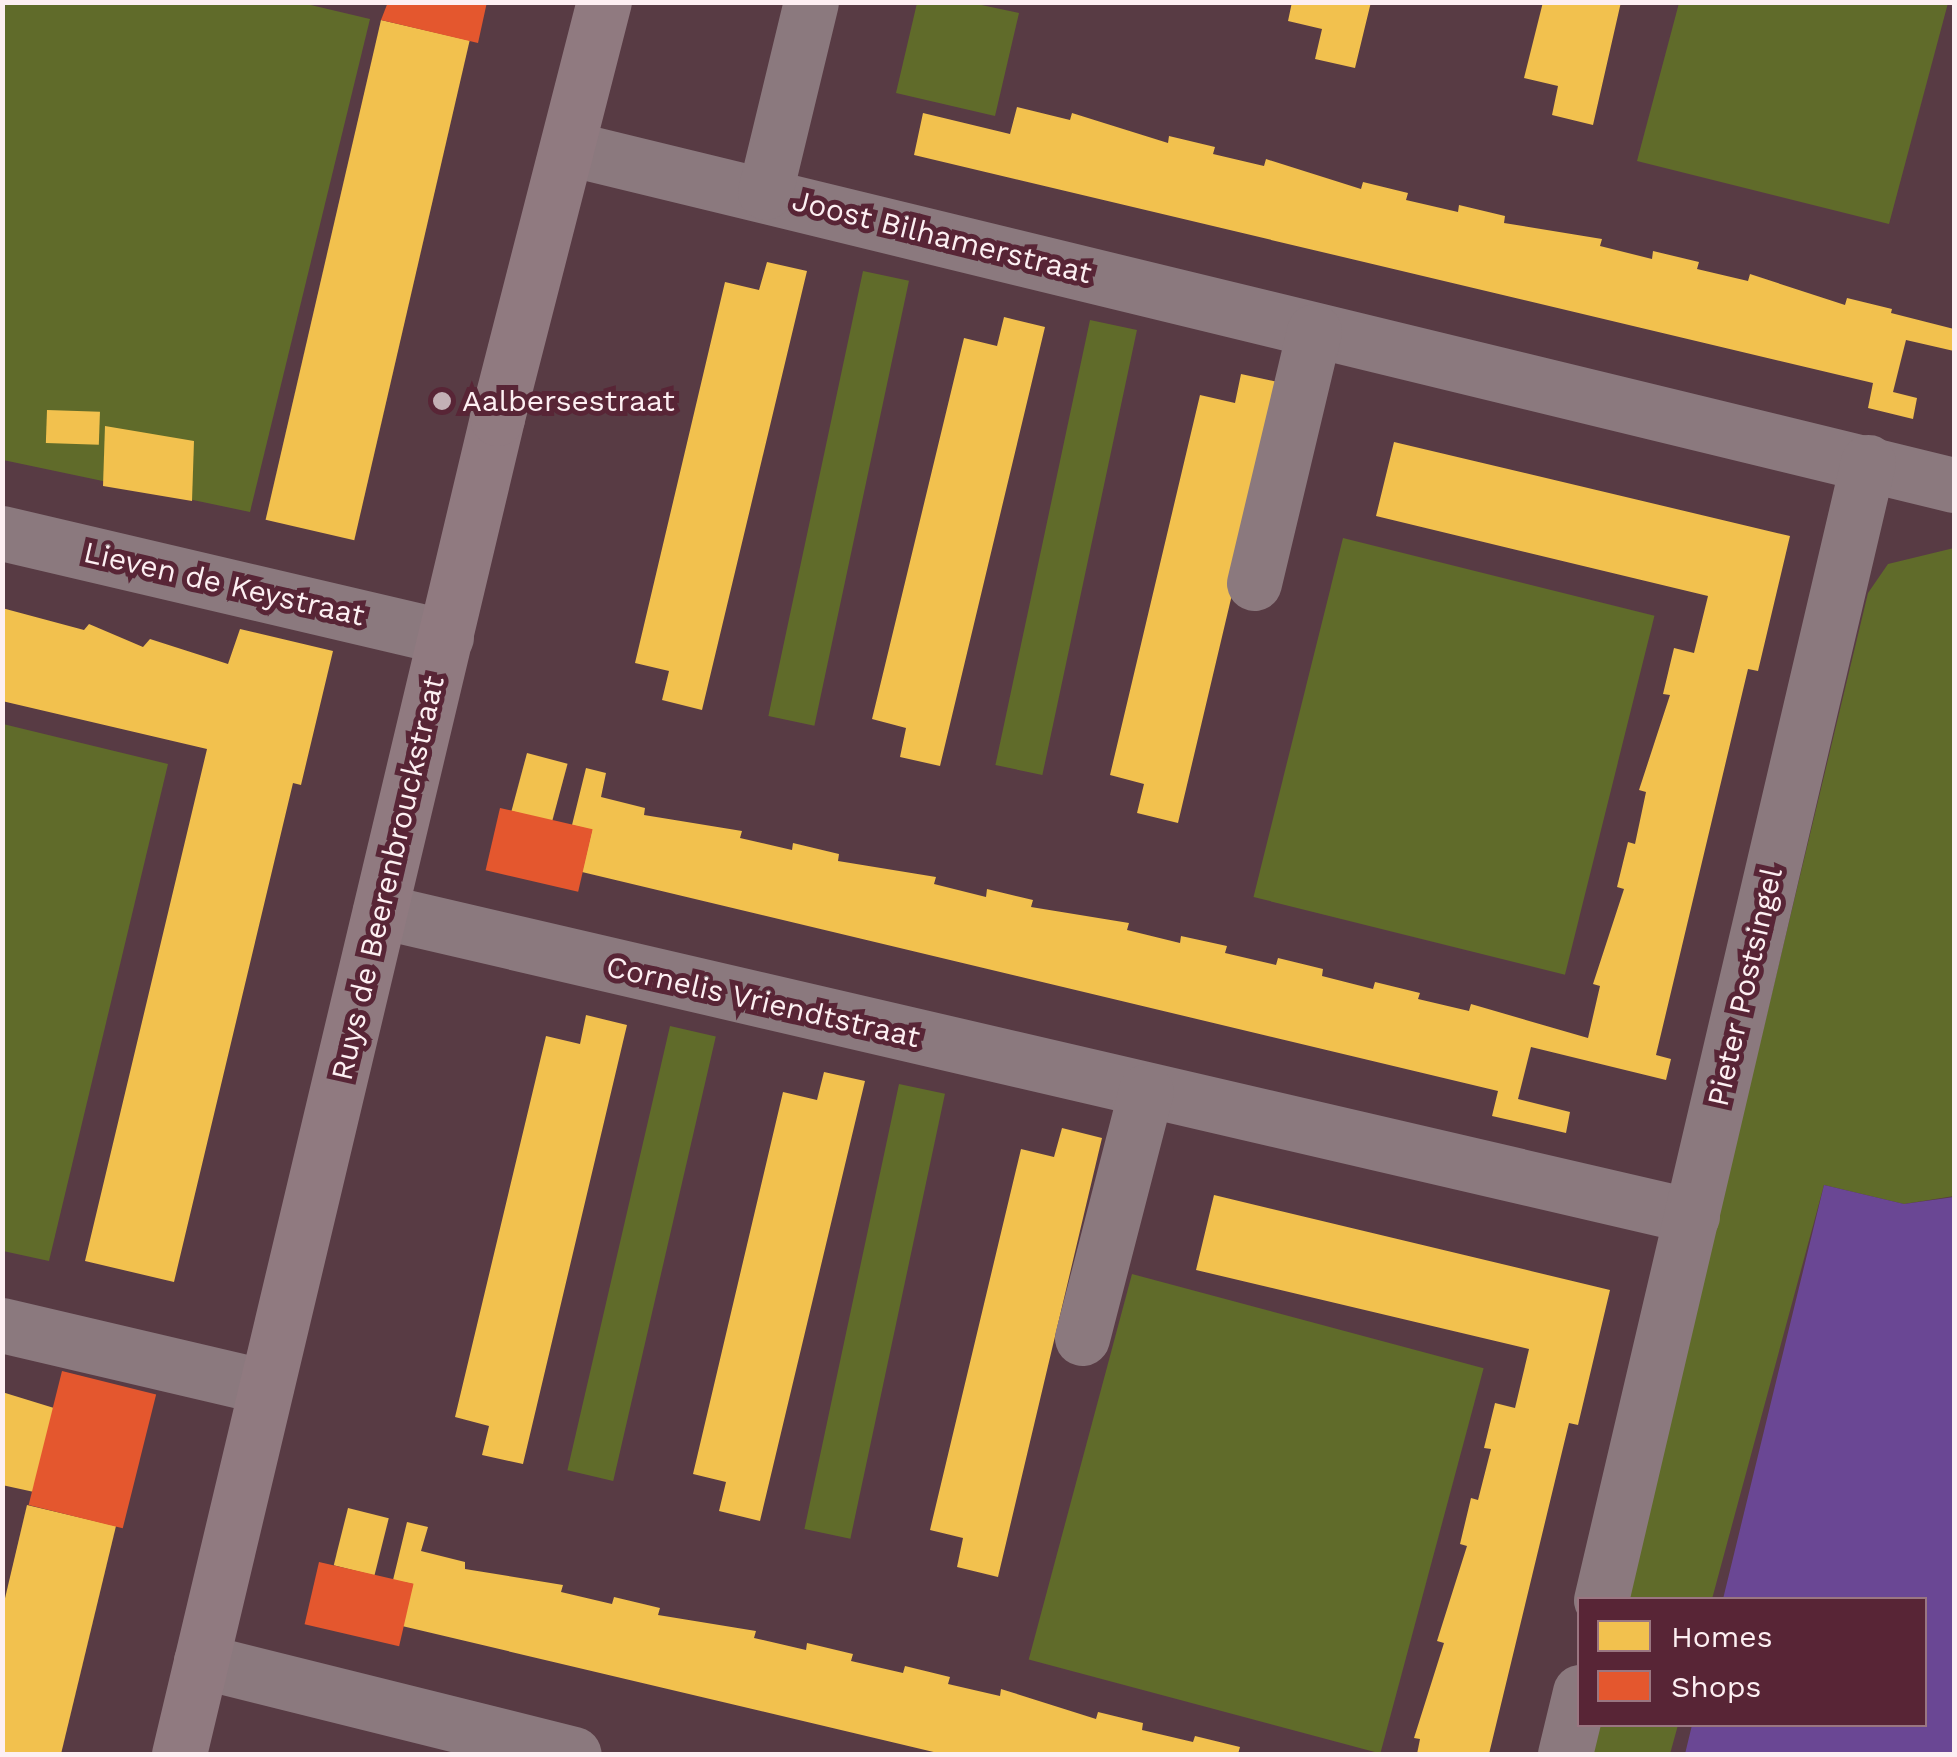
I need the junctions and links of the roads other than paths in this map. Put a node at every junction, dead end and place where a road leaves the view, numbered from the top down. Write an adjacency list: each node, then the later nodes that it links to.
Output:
1 (604, 2): 3 (street, Ruys de Beerenbrouckstraat)
2 (811, 2): 4 (street)
3 (568, 148): 4 (street, Joost Bilhamerstraat); 10 (street, Ruys de Beerenbrouckstraat)
4 (765, 192): 5 (street, Joost Bilhamerstraat)
5 (1314, 331): 6 (street, Joost Bilhamerstraat); 9 (street)
6 (1868, 462): 7 (street); 13 (street, Pieter Postsingel)
7 (1954, 485)
8 (2, 533): 10 (street, Lieven de Keystraat)
9 (1254, 584)
10 (446, 637): 11 (street, Ruys de Beerenbrouckstraat)
11 (380, 911): 12 (street, Cornelis Vriendtstraat); 16 (street, Ruys de Beerenbrouckstraat)
12 (1146, 1092): 13 (street, Cornelis Vriendtstraat); 15 (street)
13 (1692, 1216): 17 (street, Pieter Postsingel)
14 (2, 1325): 16 (street)
15 (1082, 1338)
16 (266, 1387): 18 (street, Ruys de Beerenbrouckstraat)
17 (1602, 1597)
18 (201, 1660): 20 (street, Ruys de Beerenbrouckstraat); 21 (street)
19 (1577, 1704): 22 (street)
20 (179, 1754)
21 (574, 1754)
22 (1565, 1754)

